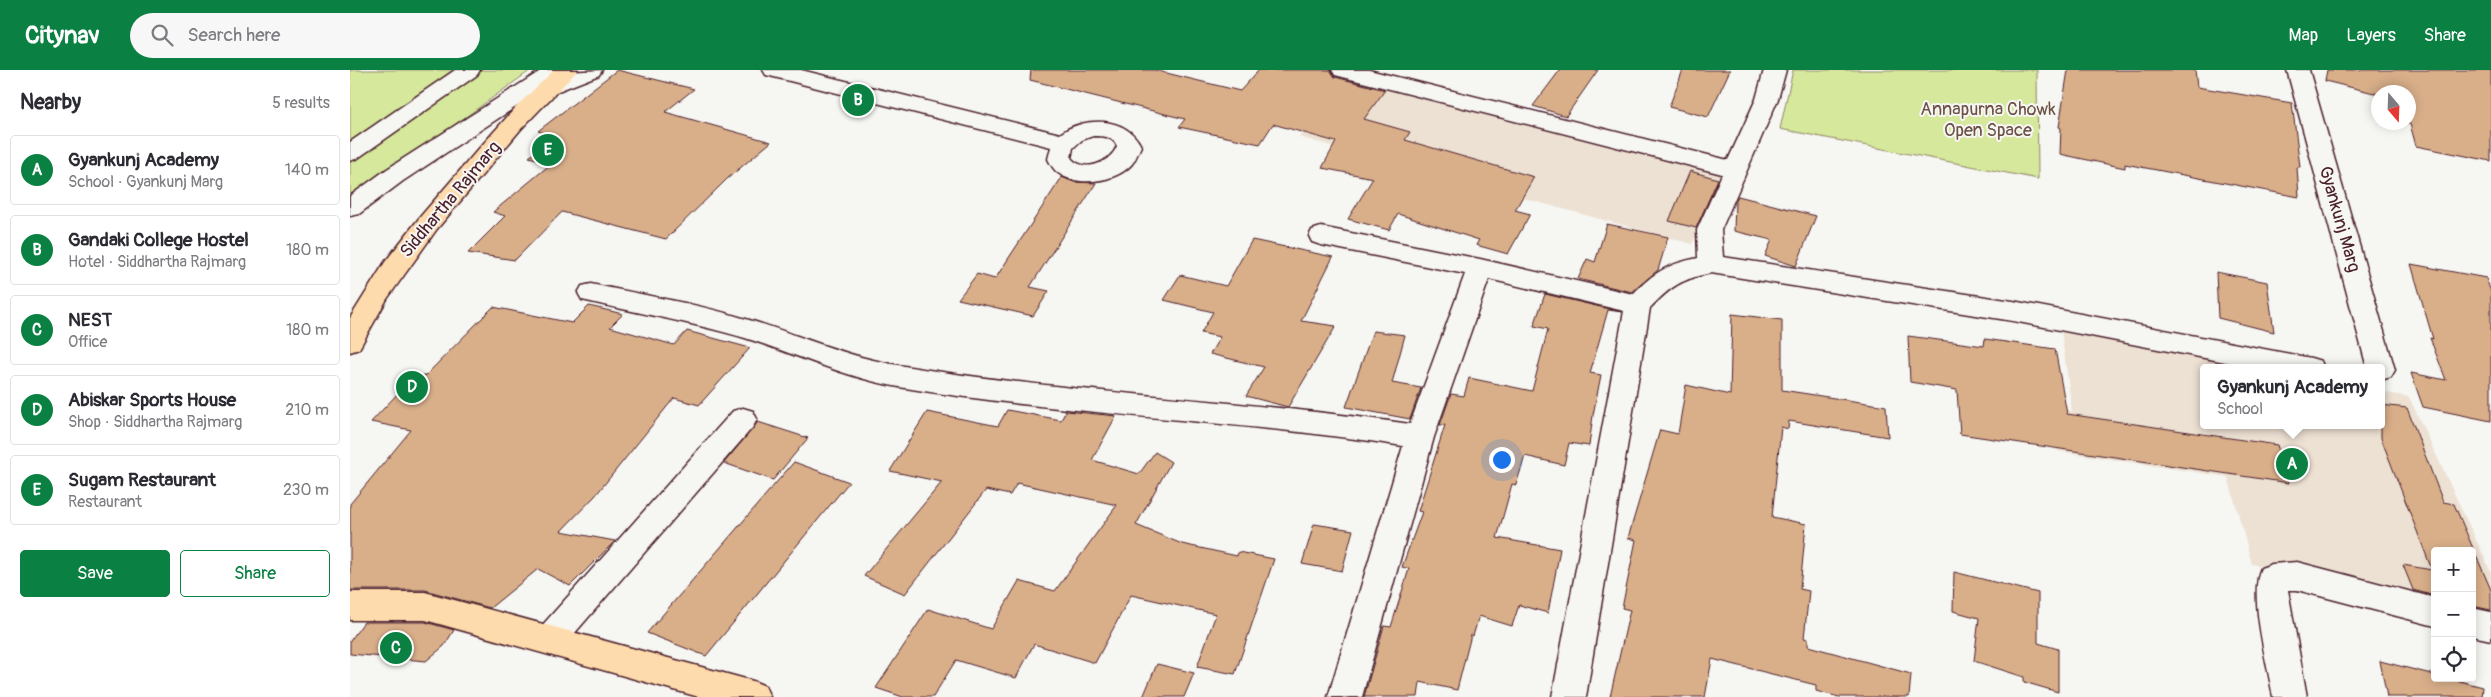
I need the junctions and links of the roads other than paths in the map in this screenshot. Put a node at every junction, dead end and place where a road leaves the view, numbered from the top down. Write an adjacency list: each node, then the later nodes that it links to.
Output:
1 (470, 70): 10 (street)
2 (567, 70): 8 (main road, Siddhartha Rajmarg)
3 (591, 70): 8 (street)
4 (774, 70): 9 (street)
5 (1343, 70): 11 (street)
6 (1775, 70): 11 (street)
7 (2298, 70): 20 (street, Gyankunj Marg)
8 (551, 79): 12 (street); 18 (main road, Siddhartha Rajmarg)
9 (1064, 143)
10 (350, 153)
11 (1735, 170): 14 (street)
12 (350, 208)
13 (1321, 236): 15 (street)
14 (1711, 264): 17 (street); 19 (street)
15 (1480, 268): 17 (street); 22 (street)
16 (591, 294): 22 (street)
17 (1638, 304): 30 (street)
18 (350, 342)
19 (2290, 364)
20 (2380, 364)
21 (743, 419): 27 (street)
22 (1420, 436): 29 (street)
23 (350, 606): 27 (main road)
24 (2431, 611): 31 (street)
25 (2476, 623): 26 (street)
26 (2491, 626)
27 (550, 639): 28 (main road)
28 (753, 697)
29 (1345, 697)
30 (1569, 697)
31 (2290, 697)

